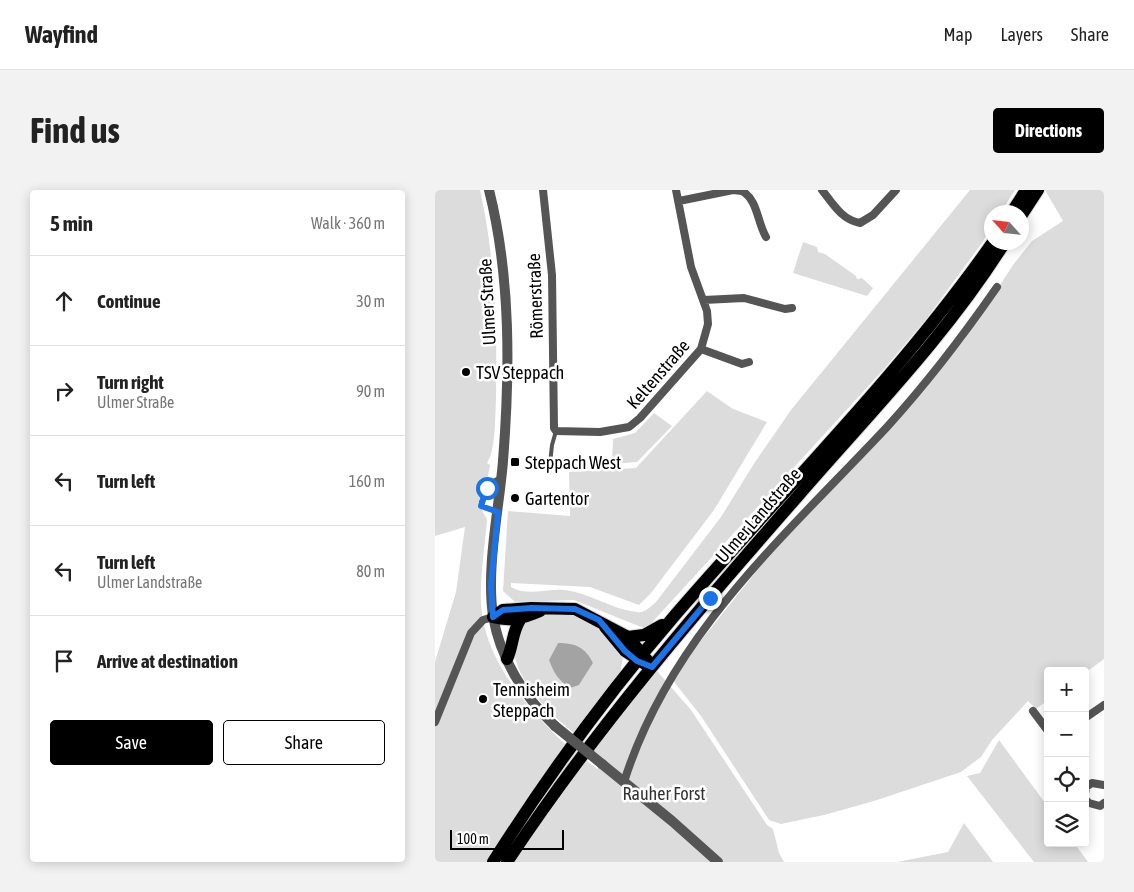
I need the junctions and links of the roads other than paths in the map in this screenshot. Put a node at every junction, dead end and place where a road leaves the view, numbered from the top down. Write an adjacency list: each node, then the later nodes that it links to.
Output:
1 (489, 190): 22 (street, Ulmer Straße)
2 (543, 190): 20 (street, Römerstraße)
3 (676, 190): 9 (street, Keltenstraße)
4 (822, 190): 5 (street)
5 (896, 190)
6 (1026, 190): 10 (main road)
7 (1038, 190): 11 (main road)
8 (725, 191): 9 (street); 12 (street)
9 (679, 201): 16 (street, Keltenstraße)
10 (1016, 205)
11 (1028, 205)
12 (766, 237)
13 (987, 250): 25 (main road, Ulmer Landstraße)
14 (999, 250): 32 (main road, Ulmer Landstraße)
15 (997, 287): 38 (street)
16 (704, 300): 17 (street); 18 (street, Keltenstraße)
17 (793, 308)
18 (701, 349): 19 (street); 20 (street, Keltenstraße)
19 (749, 362)
20 (556, 432): 21 (lane, Römerstraße)
21 (549, 473)
22 (501, 477): 23 (street, Ulmer Straße); 23 (lane)
23 (498, 512): 26 (street, Ulmer Straße)
24 (545, 609): 26 (main road); 27 (main road); 28 (main road)
25 (676, 614): 29 (main road); 30 (main road, Ulmer Landstraße)
26 (490, 618): 27 (main road); 31 (street, Ulmer Straße); 36 (street)
27 (521, 618): 31 (main road)
28 (599, 620): 29 (main road); 30 (main road)
29 (628, 637): 30 (main road)
30 (641, 657): 32 (main road); 43 (main road, Ulmer Landstraße)
31 (507, 659): 38 (street, Ulmer Straße, bridge)
32 (652, 667): 44 (main road, Ulmer Landstraße)
33 (1104, 705): 35 (street)
34 (1033, 711): 37 (street)
35 (1089, 715)
36 (435, 722)
37 (1044, 726)
38 (624, 782): 45 (street, Ulmer Straße)
39 (1089, 782): 40 (street)
40 (1104, 785)
41 (1089, 800): 42 (street)
42 (1104, 804)
43 (493, 862)
44 (507, 862)
45 (717, 862)

